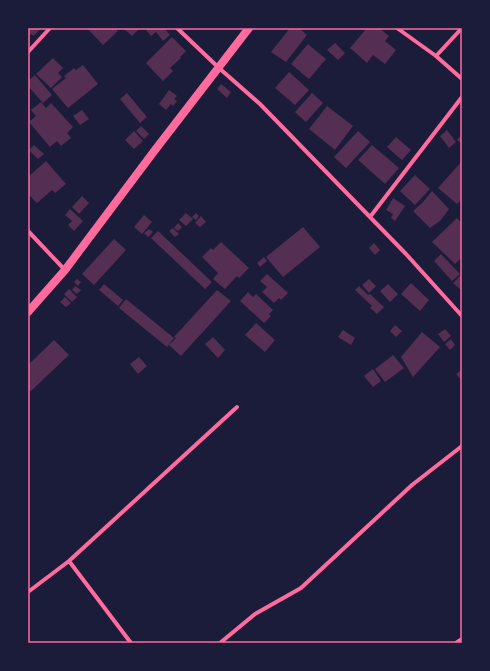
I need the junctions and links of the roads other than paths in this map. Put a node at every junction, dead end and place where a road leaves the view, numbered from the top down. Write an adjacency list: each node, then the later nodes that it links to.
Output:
1 (50, 28): 6 (street)
2 (177, 28): 8 (street)
3 (249, 28): 8 (main road)
4 (397, 28): 7 (street)
5 (462, 28): 7 (street)
6 (28, 52)
7 (436, 56): 9 (street)
8 (219, 68): 11 (street); 13 (main road)
9 (462, 78)
10 (462, 97): 11 (street)
11 (370, 217): 15 (street)
12 (28, 231): 13 (street)
13 (64, 270): 14 (main road)
14 (28, 312)
15 (462, 316)
16 (237, 408): 18 (street)
17 (462, 446): 22 (street)
18 (69, 561): 19 (street); 21 (street)
19 (28, 592)
20 (462, 639): 23 (street)
21 (131, 643)
22 (220, 643)
23 (456, 643)

